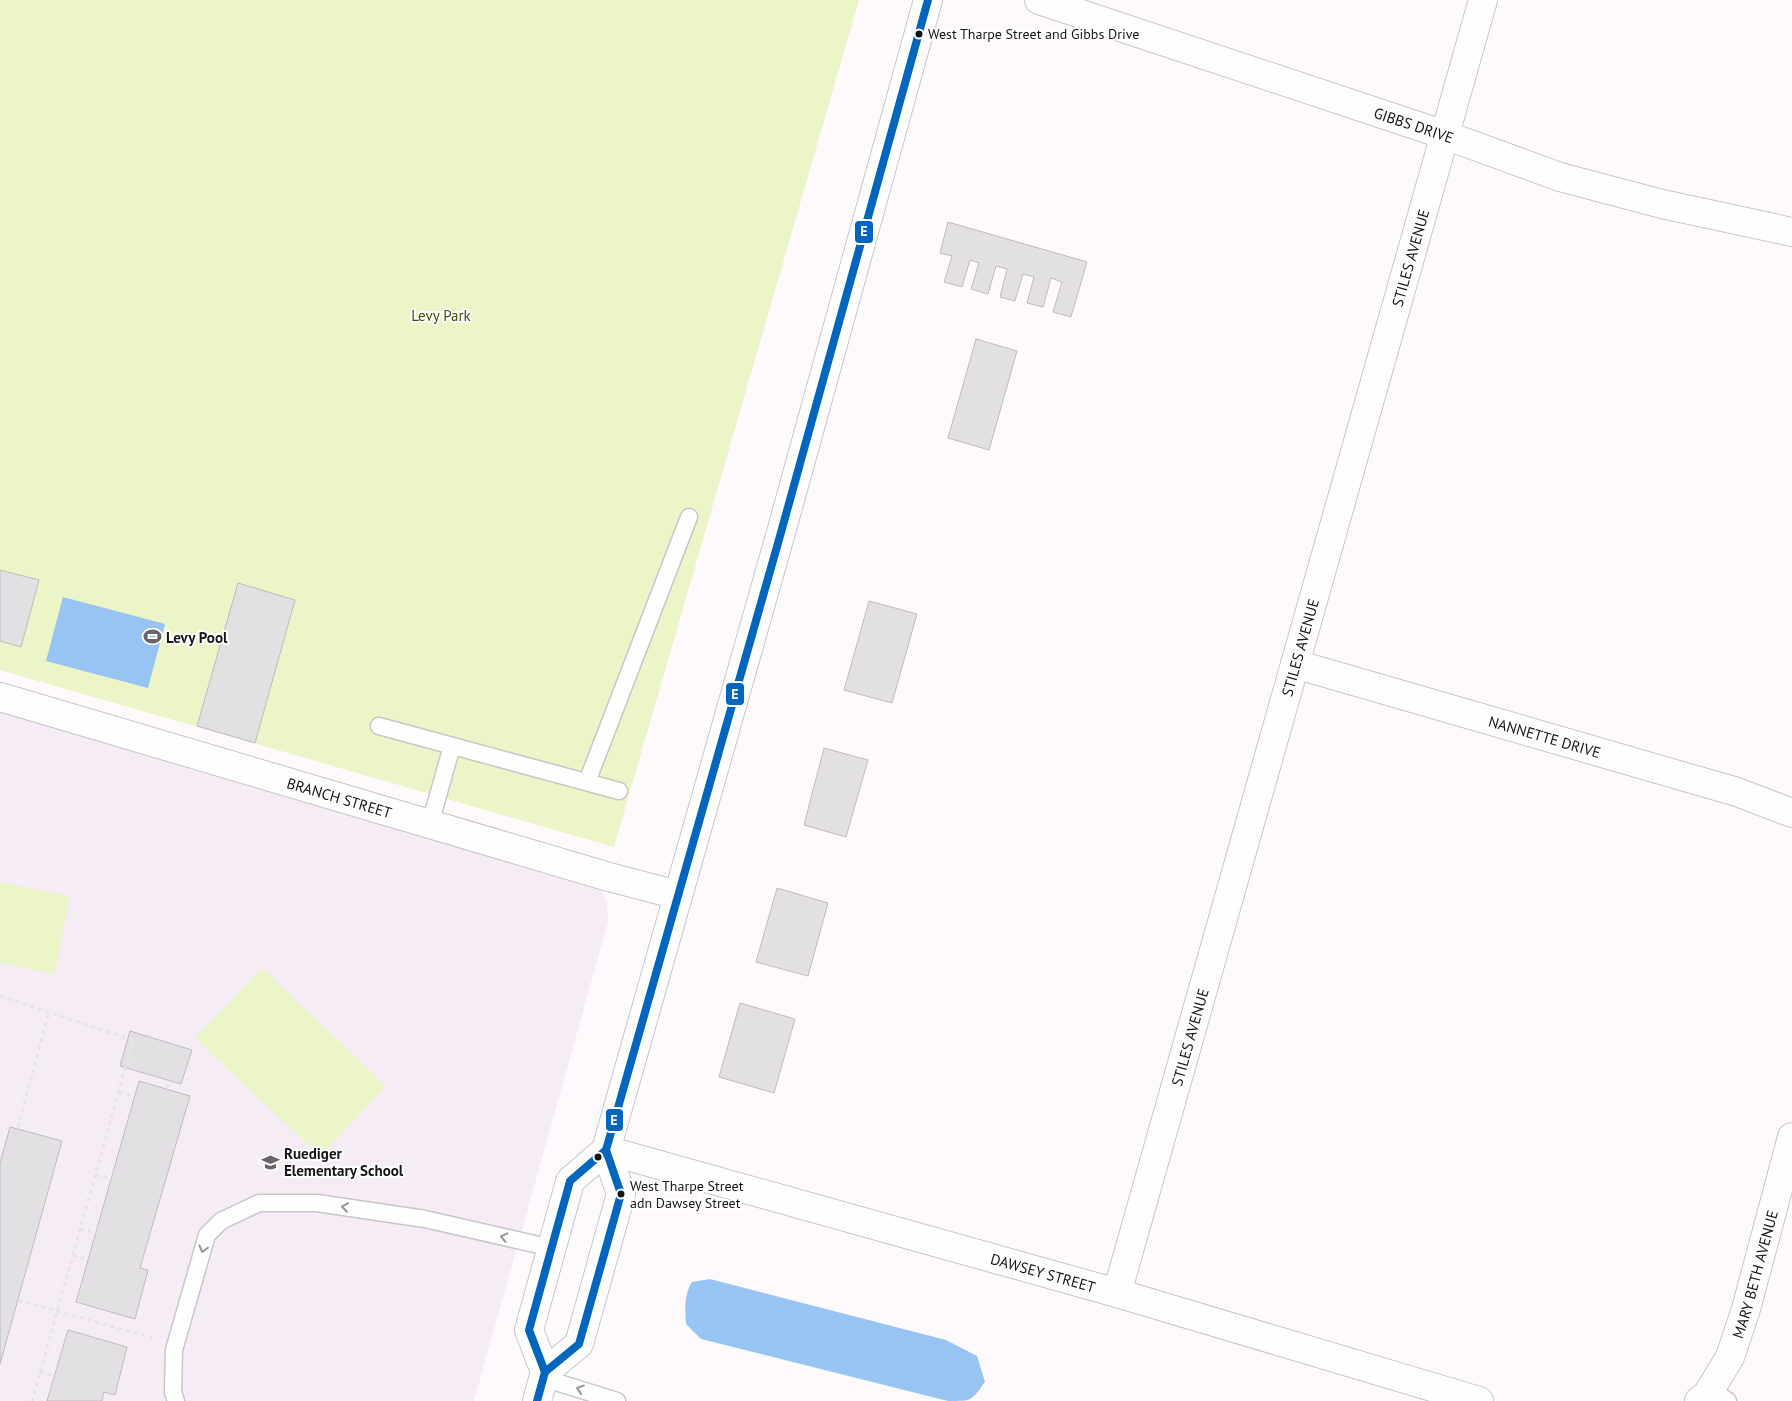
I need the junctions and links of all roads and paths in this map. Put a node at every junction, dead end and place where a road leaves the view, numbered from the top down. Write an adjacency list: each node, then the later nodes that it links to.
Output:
1 (928, 0): 15 (street)
2 (1039, 0): 4 (street, GIBBS DRIVE)
3 (1483, 0): 4 (street, STILES AVENUE)
4 (1445, 135): 5 (street, GIBBS DRIVE); 7 (street, STILES AVENUE)
5 (1792, 232)
6 (689, 517): 11 (lane)
7 (1295, 664): 13 (street, NANNETTE DRIVE); 32 (street, STILES AVENUE)
8 (0, 697): 14 (street, BRANCH STREET)
9 (379, 726): 10 (lane)
10 (452, 746): 11 (lane); 14 (lane)
11 (587, 782): 12 (lane)
12 (619, 790)
13 (1792, 813)
14 (430, 824): 15 (street, BRANCH STREET)
15 (678, 896): 24 (street)
16 (0, 996): 17 (path)
17 (49, 1012): 20 (path); 22 (path)
18 (169, 1081): 19 (path)
19 (167, 1088)
20 (119, 1092): 21 (path); 25 (path)
21 (134, 1097)
22 (18, 1127)
23 (1792, 1137): 39 (street, MARY BETH AVENUE)
24 (606, 1150): 29 (street); 32 (street, DAWSEY STREET); 38 (street)
25 (96, 1175): 26 (path); 27 (path)
26 (111, 1179)
27 (80, 1228): 28 (path); 30 (path)
28 (96, 1233)
29 (552, 1248): 38 (street); 41 (lane, one-way to 41)
30 (73, 1255): 31 (path); 34 (path)
31 (88, 1260)
32 (1117, 1293): 43 (street, DAWSEY STREET)
33 (18, 1300): 34 (path)
34 (57, 1311): 35 (path); 36 (path)
35 (156, 1339)
36 (40, 1372): 37 (path); 40 (path)
37 (55, 1376)
38 (541, 1384): 42 (lane, one-way to 38)
39 (1712, 1397)
40 (32, 1401)
41 (176, 1401)
42 (617, 1401)
43 (1479, 1401)

